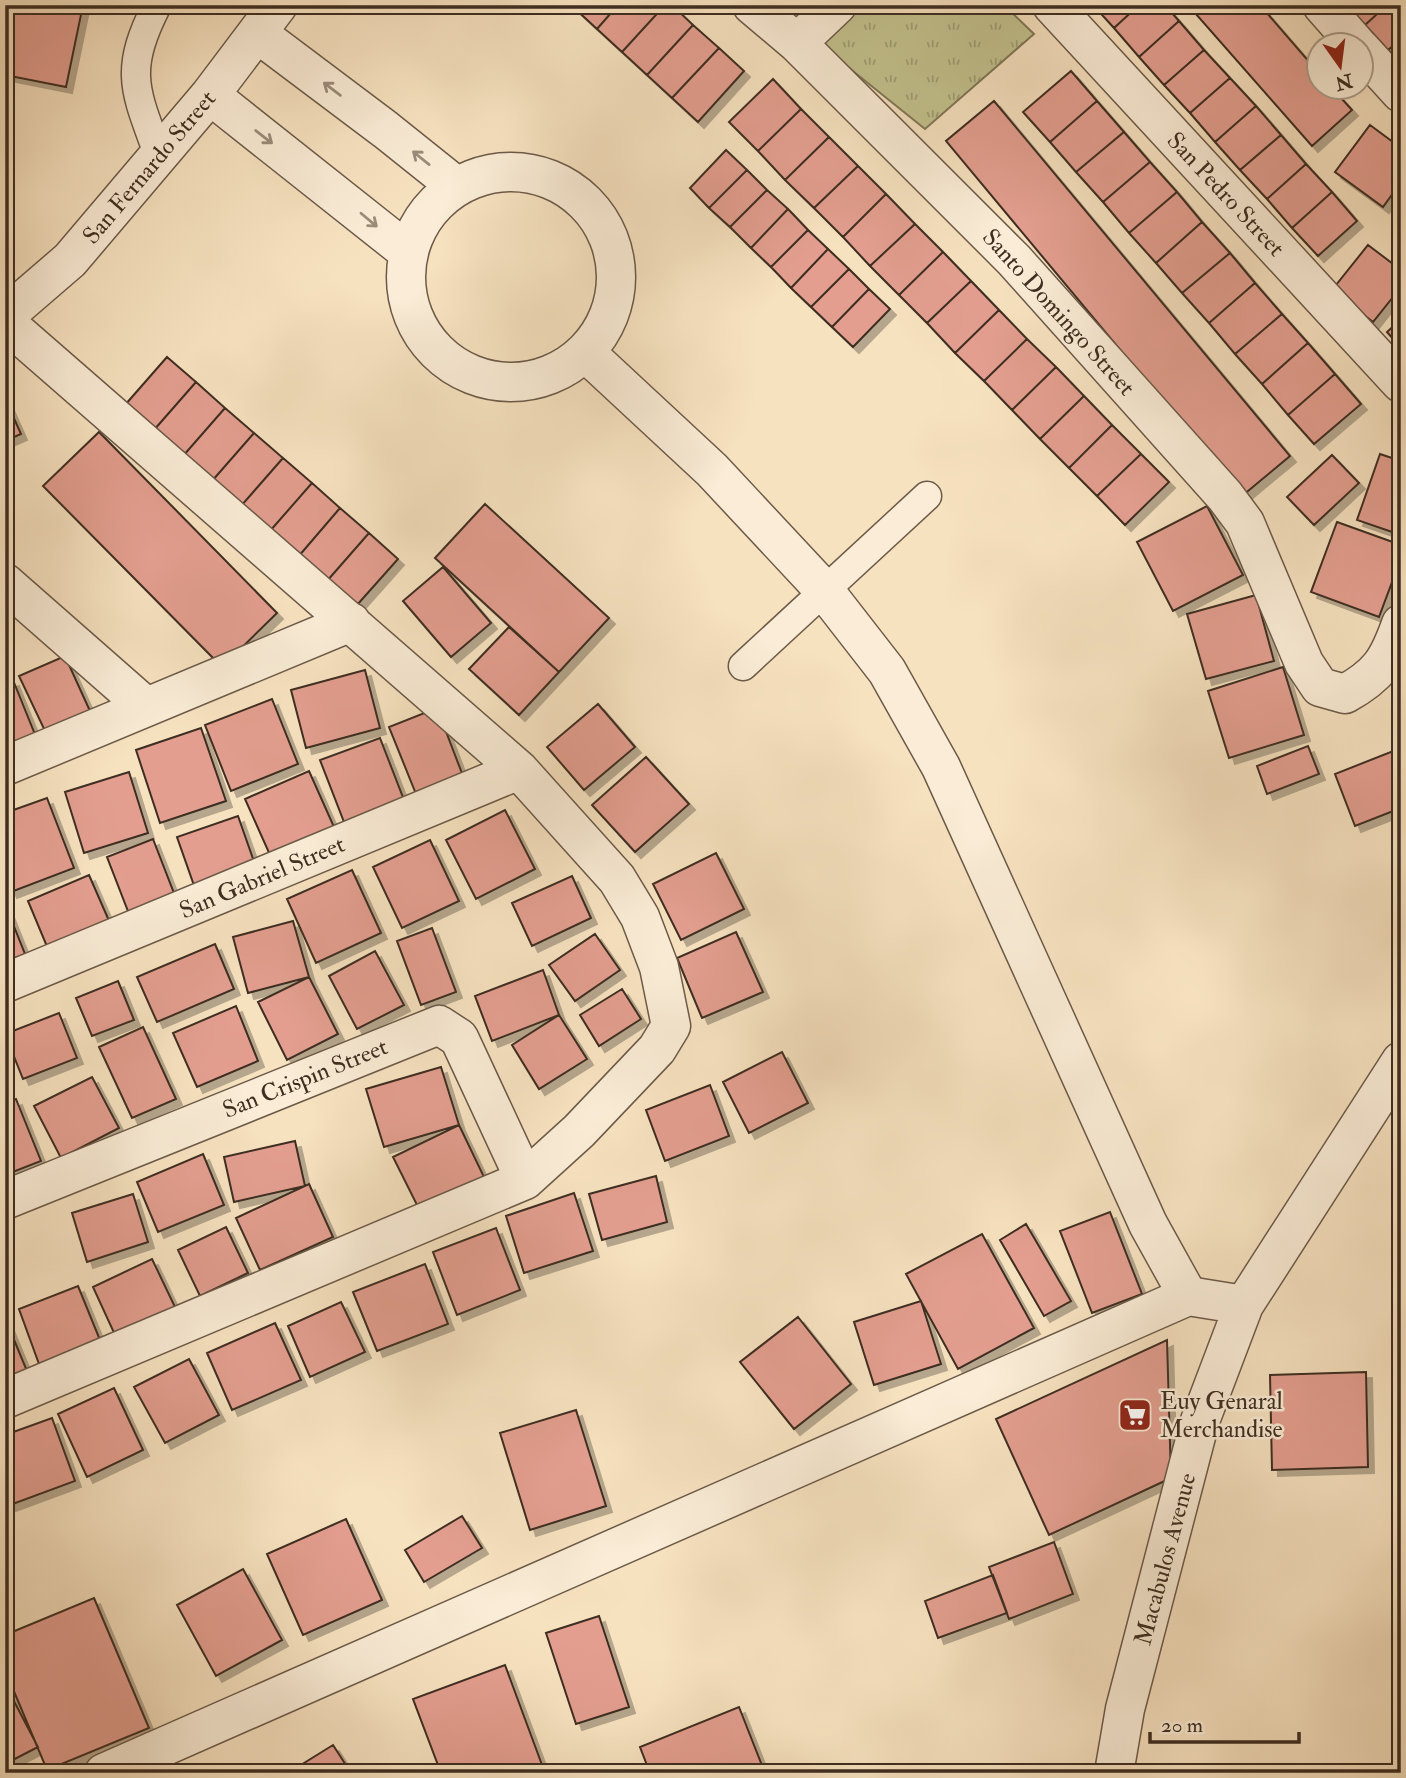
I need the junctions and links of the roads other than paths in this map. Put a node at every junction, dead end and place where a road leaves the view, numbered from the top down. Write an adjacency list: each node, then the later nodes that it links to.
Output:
1 (157, 5): 12 (lane)
2 (752, 5): 8 (street, Santo Domingo Street)
3 (836, 5): 8 (street)
4 (1052, 5): 18 (street, San Pedro Street)
5 (1322, 5): 7 (street)
6 (269, 14): 11 (street, San Fernardo Street); 13 (street, one-way to 6)
7 (1346, 32)
8 (796, 43): 23 (street, Santo Domingo Street)
9 (1374, 63): 10 (street)
10 (1401, 93)
11 (210, 95): 12 (street, San Fernardo Street); 14 (street, one-way to 14)
12 (159, 156): 15 (street, San Fernardo Street)
13 (456, 186): 14 (street); 17 (street)
14 (408, 252): 17 (street)
15 (5, 316)
16 (5, 322): 22 (street)
17 (585, 352): 21 (street)
18 (1401, 383)
19 (927, 496): 21 (lane)
20 (5, 583): 25 (street)
21 (824, 590): 24 (lane); 32 (street)
22 (351, 622): 25 (street); 27 (street)
23 (1401, 624)
24 (743, 666)
25 (145, 706): 26 (street)
26 (5, 766)
27 (519, 770): 28 (street, San Gabriel Street); 30 (street)
28 (5, 983)
29 (1401, 1061): 33 (street, Macabulos Avenue)
30 (525, 1180): 31 (street, San Crispin Street); 34 (street)
31 (5, 1200)
32 (1188, 1296): 33 (street); 35 (street)
33 (1244, 1305): 36 (street, Macabulos Avenue)
34 (5, 1399)
35 (104, 1773)
36 (1114, 1773)

